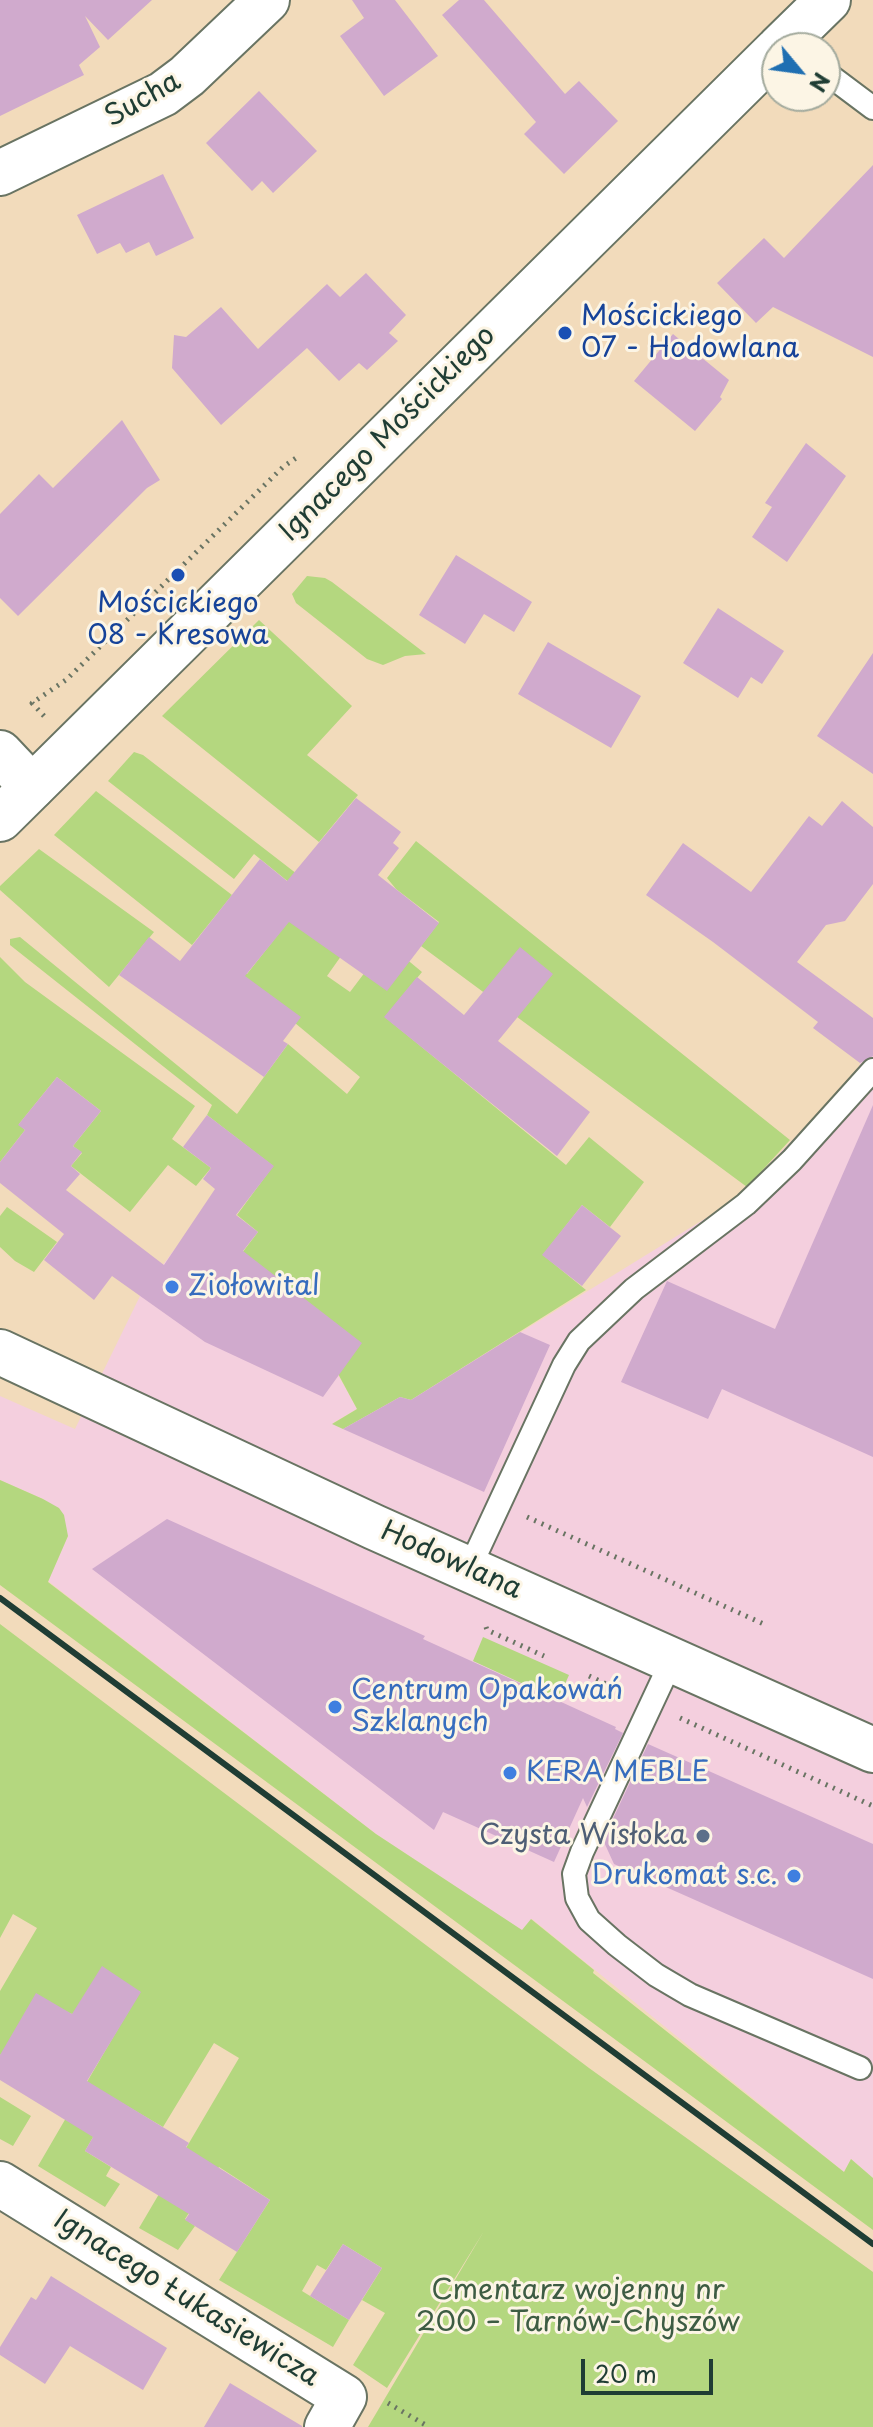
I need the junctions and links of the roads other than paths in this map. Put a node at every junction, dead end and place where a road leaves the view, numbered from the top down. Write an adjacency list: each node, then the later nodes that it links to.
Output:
1 (267, 0): 7 (street, Sucha)
2 (828, 0): 3 (street, Ignacego Mościckiego)
3 (798, 32)
4 (761, 70): 9 (street, Ignacego Mościckiego)
5 (841, 84): 6 (lane)
6 (873, 108)
7 (0, 173)
8 (0, 753): 9 (street)
9 (32, 787): 10 (street, Ignacego Mościckiego)
10 (0, 819)
11 (873, 1070): 13 (lane)
12 (10, 1354): 13 (street, Hodowlana)
13 (469, 1569): 14 (street, Hodowlana)
14 (672, 1660): 15 (street, Hodowlana); 16 (lane)
15 (873, 1750)
16 (860, 2068)
17 (0, 2184): 18 (street, Ignacego Łukasiewicza)
18 (327, 2427)

